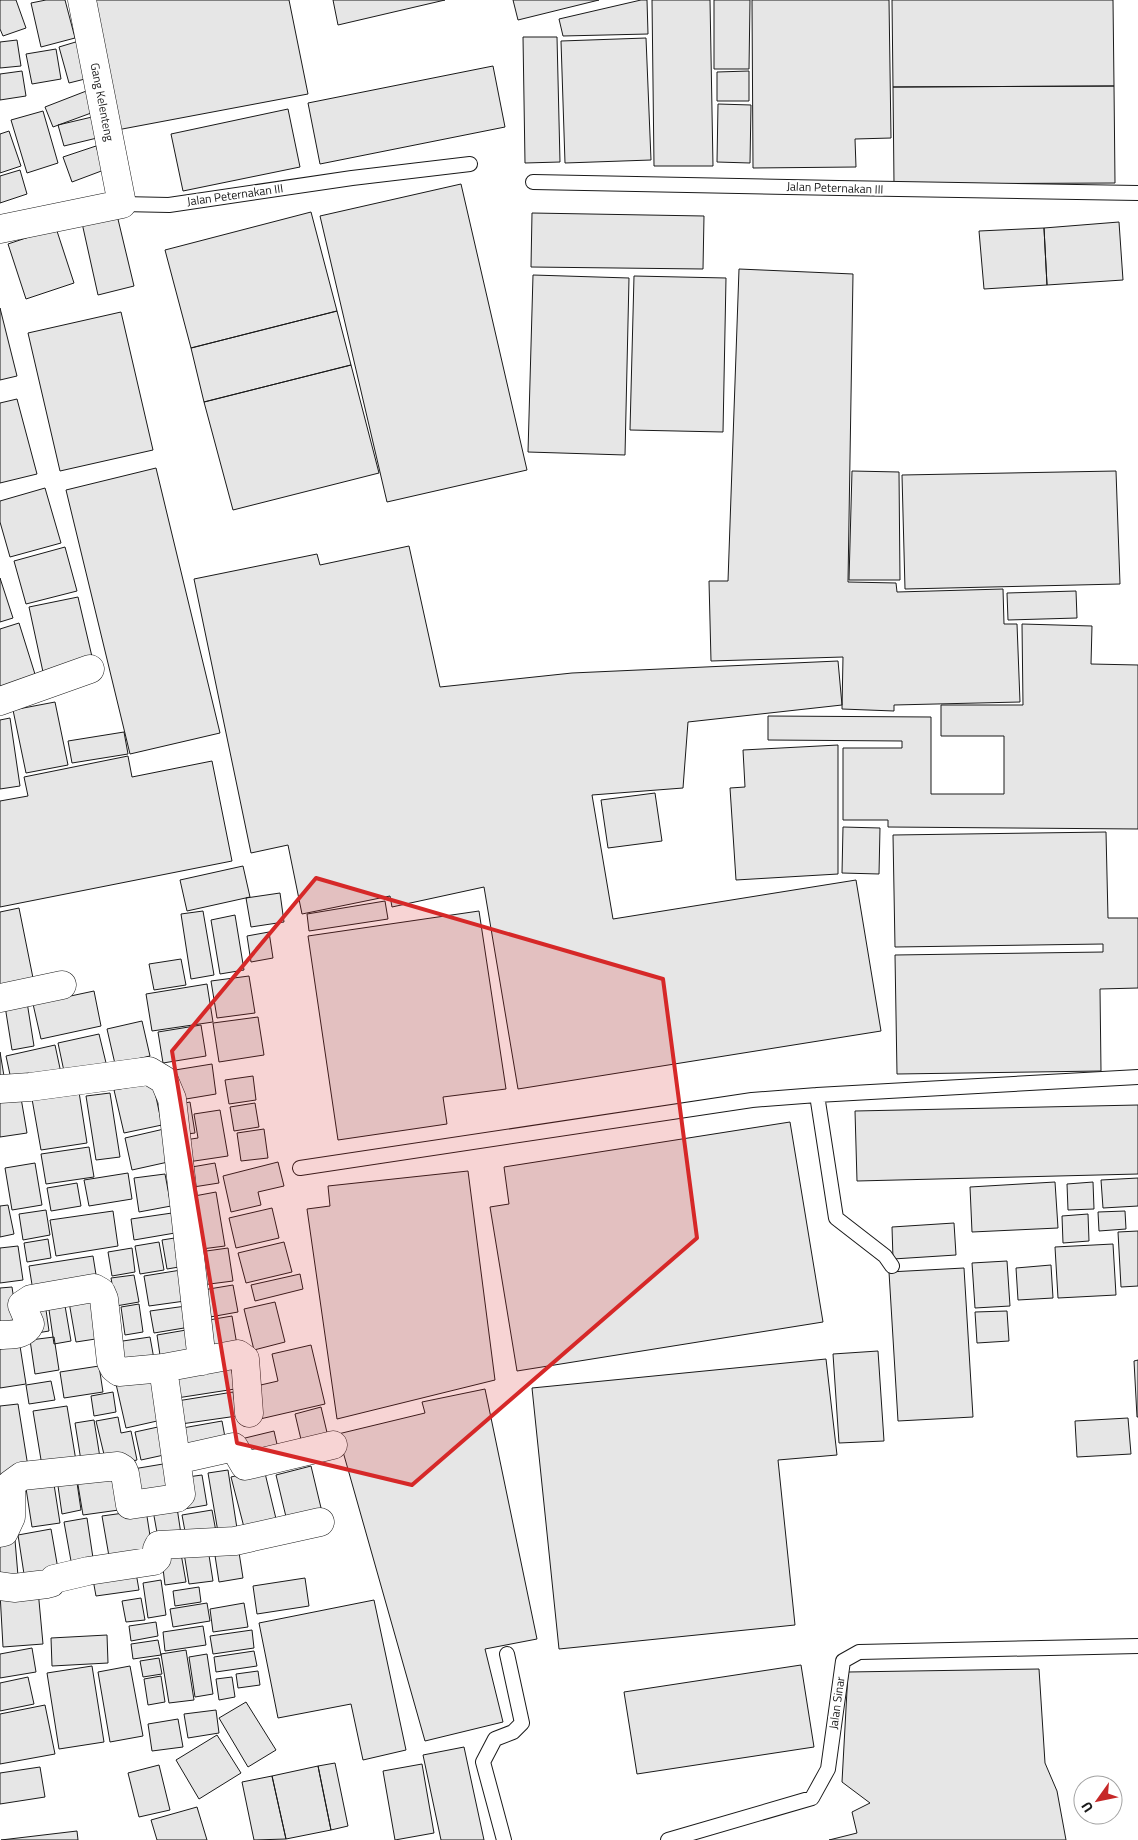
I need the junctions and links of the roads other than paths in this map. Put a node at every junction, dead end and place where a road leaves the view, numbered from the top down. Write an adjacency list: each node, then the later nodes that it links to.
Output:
1 (82, 0): 5 (street, Gang Kelenteng)
2 (470, 164): 5 (lane, Jalan Peternakan III)
3 (533, 182): 4 (lane, Jalan Peternakan III)
4 (1138, 193)
5 (122, 204): 6 (street, Jalan Peternakan III)
6 (0, 229)
7 (90, 669): 8 (street)
8 (0, 701)
9 (62, 985): 10 (street)
10 (0, 998)
11 (1138, 1077): 13 (lane)
12 (0, 1089): 17 (street)
13 (817, 1095): 14 (lane); 15 (lane)
14 (300, 1168)
15 (892, 1266)
16 (0, 1335): 18 (street)
17 (202, 1361): 18 (street); 19 (street)
18 (163, 1368): 21 (street)
19 (248, 1413)
20 (333, 1445): 21 (street)
21 (176, 1460): 23 (street)
22 (320, 1522): 24 (street)
23 (0, 1533)
24 (0, 1586)
25 (1138, 1646): 28 (lane, Jalan Sinar)
26 (507, 1654): 27 (lane)
27 (504, 1840)
28 (668, 1840)

